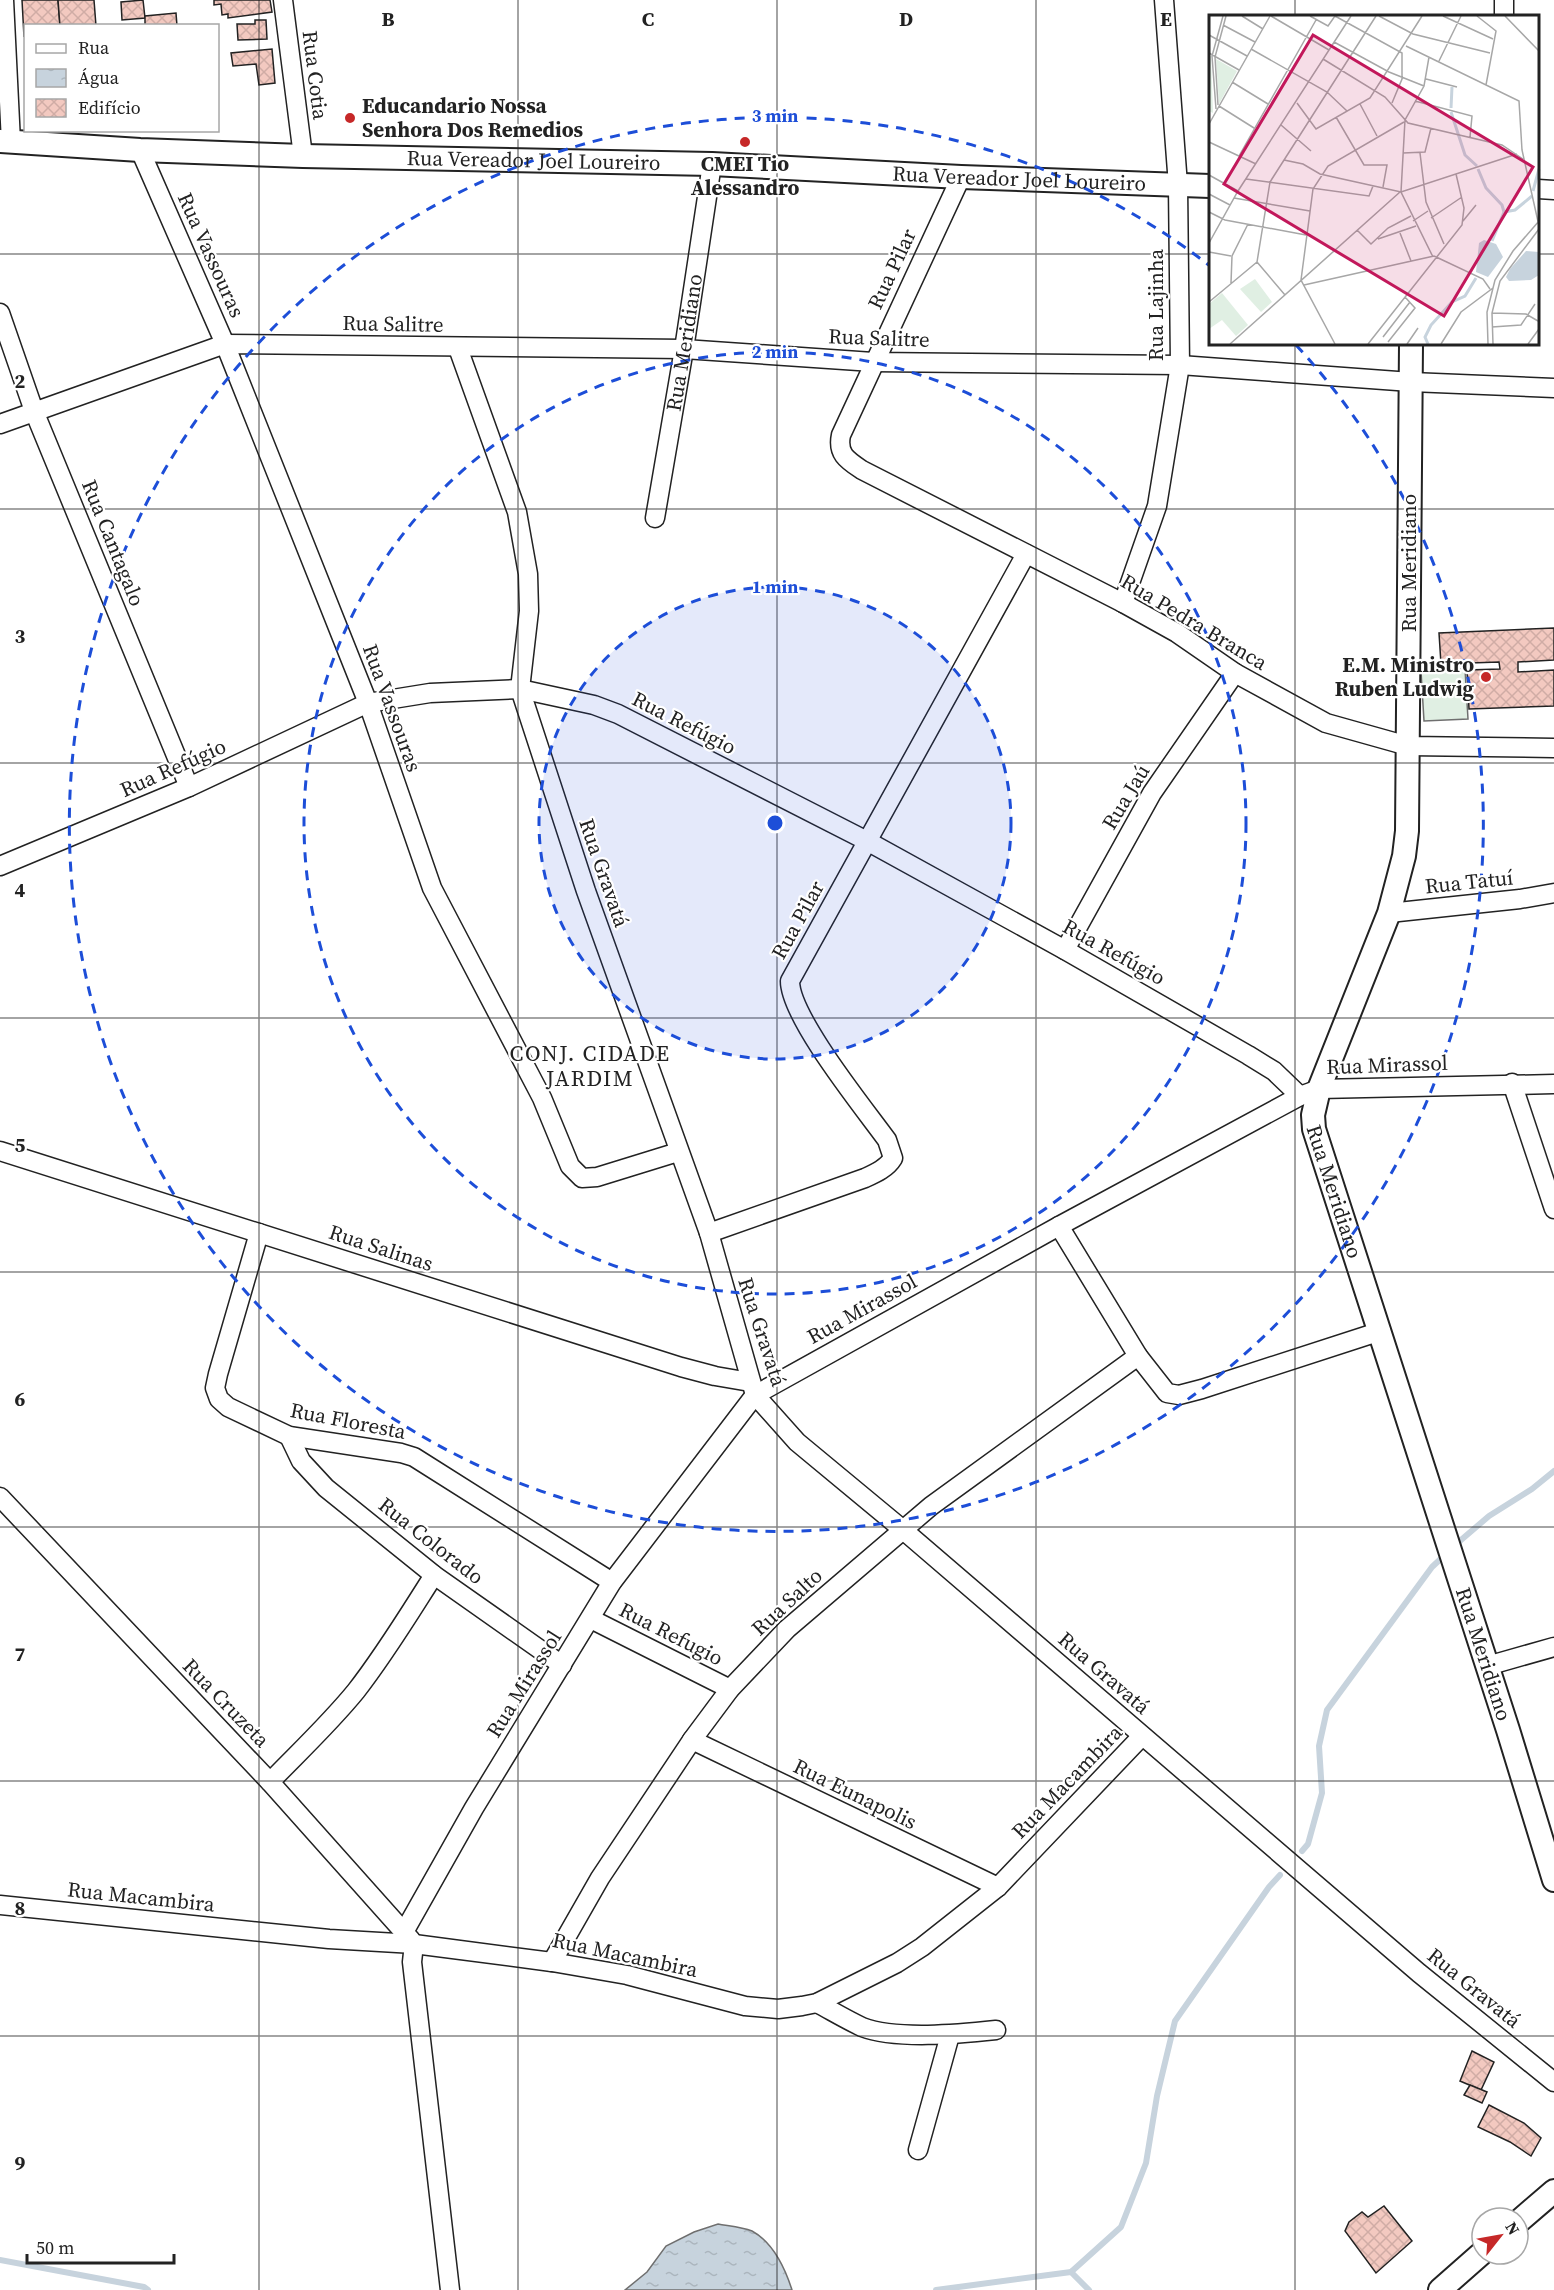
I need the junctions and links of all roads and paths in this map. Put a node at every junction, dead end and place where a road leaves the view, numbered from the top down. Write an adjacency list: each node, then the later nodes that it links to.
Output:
1 (4, 0): 4 (street)
2 (283, 0): 6 (street, Rua Cotia)
3 (1164, 0): 9 (street, Rua Lajinha)
4 (6, 141): 5 (street, Rua Vereador Joel Loureiro)
5 (140, 150): 6 (street, Rua Vereador Joel Loureiro); 14 (street, Rua Vassouras)
6 (303, 156): 7 (street, Rua Vereador Joel Loureiro)
7 (712, 164): 8 (street, Rua Vereador Joel Loureiro); 17 (street, Rua Meridiano)
8 (961, 177): 9 (street, Rua Vereador Joel Loureiro); 18 (street, Rua Pilar)
9 (1178, 185): 10 (street, Rua Vereador Joel Loureiro); 19 (street, Rua Lajinha)
10 (1209, 186)
11 (1539, 189): 12 (street)
12 (1554, 190)
13 (0, 313): 22 (street, Rua Cantagalo)
14 (225, 344): 16 (street, Rua Salitre); 22 (street, Rua Salitre); 30 (street, Rua Vassouras)
15 (1411, 345): 20 (street, Rua Meridiano)
16 (458, 348): 17 (street, Rua Salitre); 29 (street, Rua Gravatá)
17 (684, 349): 18 (street, Rua Salitre); 25 (street, Rua Meridiano)
18 (873, 362): 19 (street, Rua Salitre); 24 (street, Rua Pilar)
19 (1180, 365): 20 (street, Rua Salitre); 27 (street, Rua Lajinha)
20 (1411, 382): 21 (street, Rua Salitre); 31 (street, Rua Meridiano)
21 (1554, 388)
22 (34, 411): 23 (street, Rua Salitre); 33 (street, Rua Cantagalo)
23 (0, 424)
24 (840, 447): 26 (street, Rua Pedra Branca)
25 (655, 518)
26 (1026, 554): 27 (street, Rua Pedra Branca); 34 (street, Rua Pilar)
27 (1123, 603): 28 (street, Rua Pedra Branca)
28 (1235, 673): 31 (street, Rua Pedra Branca); 38 (street, Rua Jaú)
29 (520, 689): 30 (street, Rua Refúgio); 34 (street, Rua Refúgio); 43 (street, Rua Gravatá)
30 (368, 704): 33 (street, Rua Refúgio); 43 (street, Rua Vassouras)
31 (1408, 746): 32 (street, Rua Pedra Branca); 37 (street, Rua Meridiano)
32 (1554, 747)
33 (189, 787): 35 (street, Rua Refúgio)
34 (867, 841): 38 (street, Rua Refúgio); 47 (street, Rua Pilar)
35 (0, 866)
36 (1554, 893): 37 (street, Rua Tatuí)
37 (1389, 913): 41 (street, Rua Meridiano)
38 (1065, 950): 41 (street, Rua Refúgio)
39 (1512, 1083): 40 (street, Rua Mirassol); 41 (street, Rua Mirassol); 44 (street)
40 (1554, 1083)
41 (1309, 1093): 45 (street, Rua Mirassol); 48 (street, Rua Meridiano)
42 (0, 1151): 46 (street, Rua Salinas)
43 (678, 1152): 47 (street, Rua Gravatá)
44 (1554, 1209)
45 (1059, 1226): 49 (street); 50 (street, Rua Mirassol)
46 (259, 1233): 50 (street, Rua Salinas); 51 (street, Rua Floresta)
47 (709, 1233): 50 (street, Rua Gravatá)
48 (1381, 1331): 49 (street); 59 (street, Rua Meridiano)
49 (1138, 1356): 53 (street, Rua Salto)
50 (752, 1388): 53 (street, Rua Gravatá); 55 (street, Rua Mirassol)
51 (289, 1436): 54 (street, Rua Colorado); 55 (street, Rua Floresta)
52 (0, 1497): 63 (street, Rua Cruzeta)
53 (902, 1529): 60 (street, Rua Salto); 61 (street, Rua Gravatá)
54 (434, 1575): 58 (street, Rua Colorado); 63 (street)
55 (612, 1582): 56 (street, Rua Mirassol)
56 (591, 1619): 58 (street, Rua Mirassol); 60 (street, Rua Refugio)
57 (1554, 1647): 59 (street)
58 (562, 1665): 67 (street, Rua Mirassol)
59 (1487, 1666): 64 (street, Rua Meridiano)
60 (730, 1689): 62 (street, Rua Salto)
61 (1143, 1736): 65 (street, Rua Macambira); 72 (street, Rua Gravatá)
62 (692, 1740): 65 (street, Rua Eunapolis); 68 (street, Rua Salto)
63 (270, 1782): 67 (street, Rua Cruzeta)
64 (1554, 1880)
65 (998, 1887): 69 (street, Rua Macambira)
66 (0, 1905): 67 (street, Rua Macambira)
67 (409, 1938): 68 (street, Rua Macambira); 77 (street)
68 (552, 1962): 69 (street, Rua Macambira)
69 (817, 2003): 71 (street)
70 (996, 2030): 71 (street)
71 (950, 2035): 73 (street)
72 (1554, 2082)
73 (918, 2150)
74 (1554, 2191): 75 (street)
75 (1530, 2212)
76 (1470, 2264): 78 (street)
77 (450, 2290)
78 (1440, 2290)

